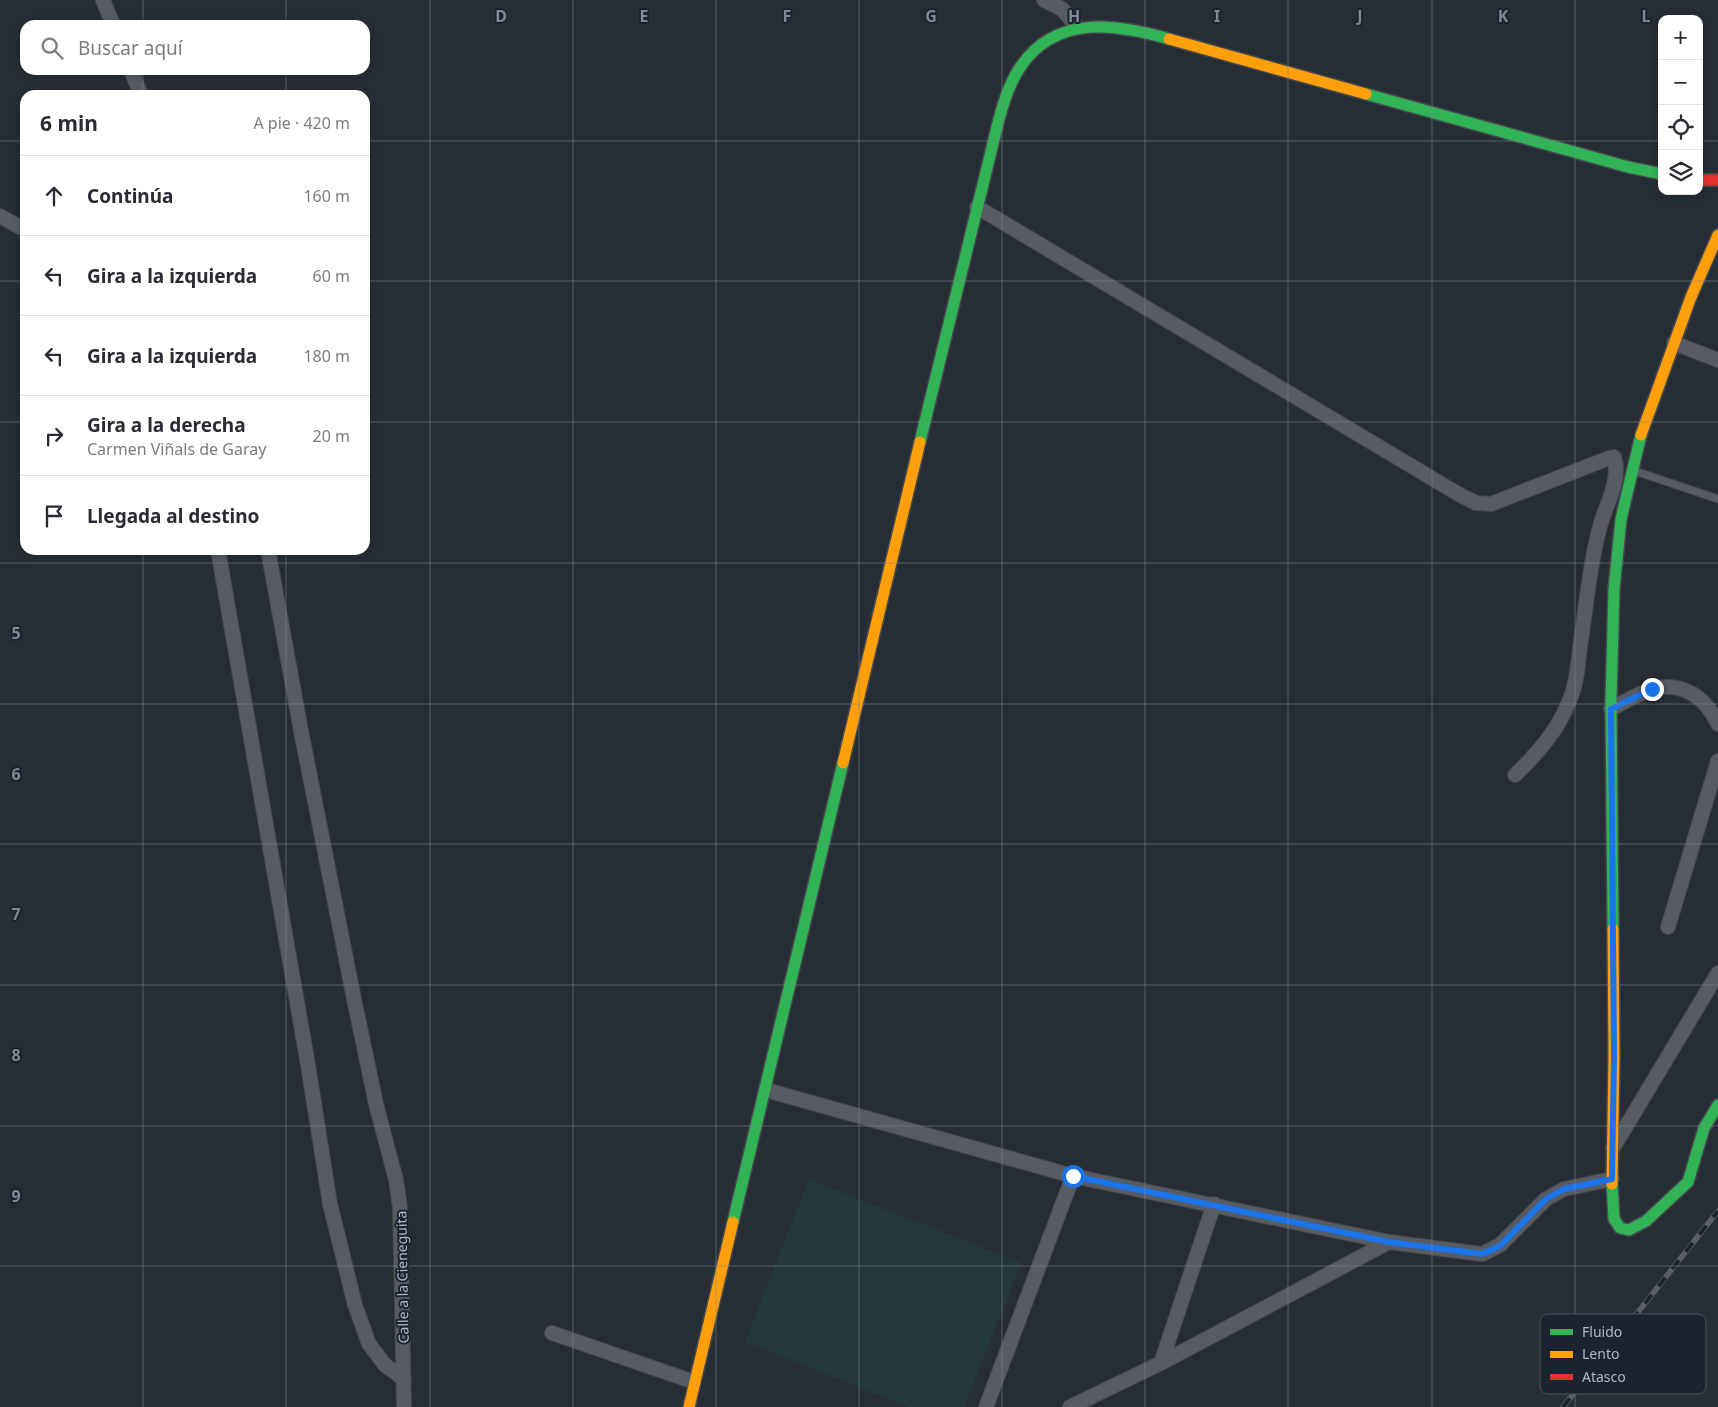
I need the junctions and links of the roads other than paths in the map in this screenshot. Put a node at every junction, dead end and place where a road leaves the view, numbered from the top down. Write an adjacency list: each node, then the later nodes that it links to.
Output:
1 (103, 0): 3 (street)
2 (1044, 0): 4 (street)
3 (111, 20)
4 (1078, 28): 7 (main road); 10 (main road)
5 (133, 75): 6 (street)
6 (139, 90)
7 (1658, 173)
8 (1703, 180): 9 (main road)
9 (1718, 180)
10 (977, 207): 23 (street); 26 (main road)
11 (0, 216): 12 (street)
12 (20, 227)
13 (1718, 235): 14 (main road)
14 (1674, 343): 15 (street); 16 (main road)
15 (1718, 360)
16 (1633, 470): 17 (lane); 20 (main road)
17 (1718, 499)
18 (219, 555): 35 (street)
19 (269, 555): 35 (street, Calle a la Cieneguita)
20 (1611, 709): 21 (street); 28 (main road)
21 (1718, 724)
22 (1718, 761): 24 (street)
23 (1515, 775)
24 (1668, 927)
25 (1718, 973): 28 (street)
26 (766, 1090): 29 (street); 36 (main road)
27 (1718, 1105): 30 (main road)
28 (1612, 1151): 30 (main road)
29 (1073, 1176): 31 (street); 39 (street)
30 (1612, 1179): 32 (street)
31 (1214, 1204): 32 (street); 34 (street)
32 (1389, 1242): 34 (street)
33 (552, 1333): 36 (street)
34 (1161, 1362): 40 (street)
35 (404, 1379): 37 (street, Calle a la Cieneguita)
36 (694, 1382): 38 (main road)
37 (404, 1407)
38 (689, 1407)
39 (986, 1407)
40 (1070, 1407)

